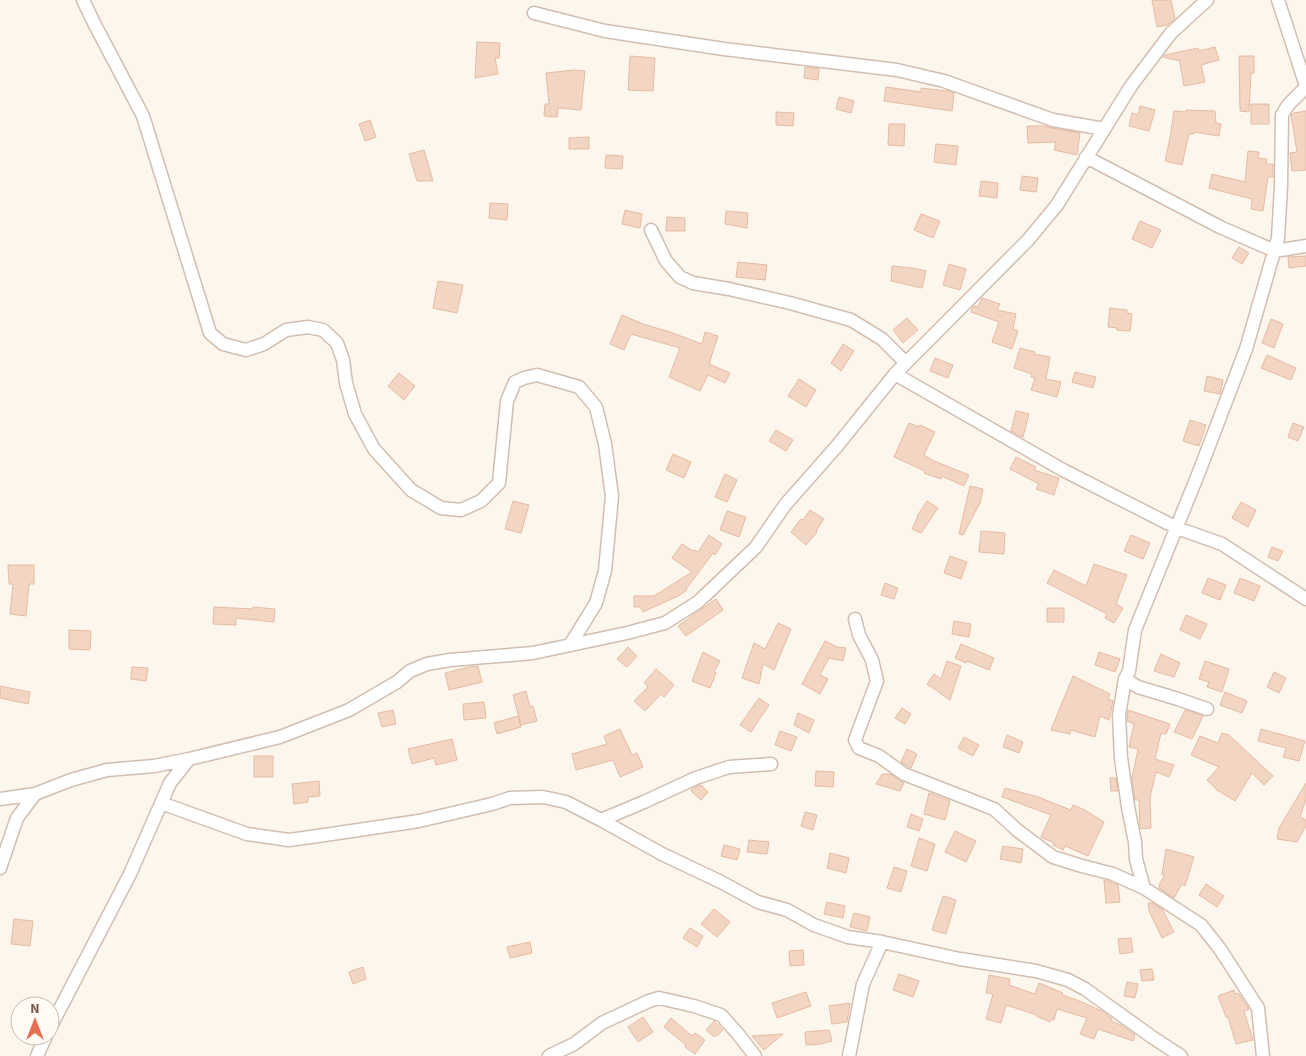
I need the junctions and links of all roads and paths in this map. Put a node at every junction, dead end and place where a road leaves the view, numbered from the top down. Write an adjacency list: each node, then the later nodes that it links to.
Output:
1 (82, 0): 16 (street)
2 (1207, 0): 6 (street)
3 (1278, 0): 5 (street)
4 (534, 13): 6 (street)
5 (1306, 87): 10 (street)
6 (1104, 129): 7 (street)
7 (1086, 157): 10 (street); 11 (street)
8 (651, 230): 11 (street)
9 (1306, 246): 10 (street)
10 (1275, 251): 13 (street)
11 (906, 363): 12 (street)
12 (895, 374): 13 (street); 16 (street)
13 (1177, 528): 14 (street); 17 (street)
14 (1306, 599)
15 (855, 619): 26 (street)
16 (570, 645): 19 (street)
17 (1125, 679): 18 (street); 26 (street)
18 (1206, 709)
19 (189, 759): 21 (street); 23 (street)
20 (771, 764): 24 (street)
21 (35, 794): 22 (street); 25 (street)
22 (0, 799)
23 (161, 803): 24 (street); 28 (street)
24 (601, 820): 27 (street)
25 (0, 868)
26 (1144, 888): 33 (street)
27 (882, 942): 31 (street); 32 (street)
28 (60, 1009)
29 (549, 1056): 30 (street)
30 (755, 1056)
31 (849, 1056)
32 (1182, 1056)
33 (1263, 1056)

